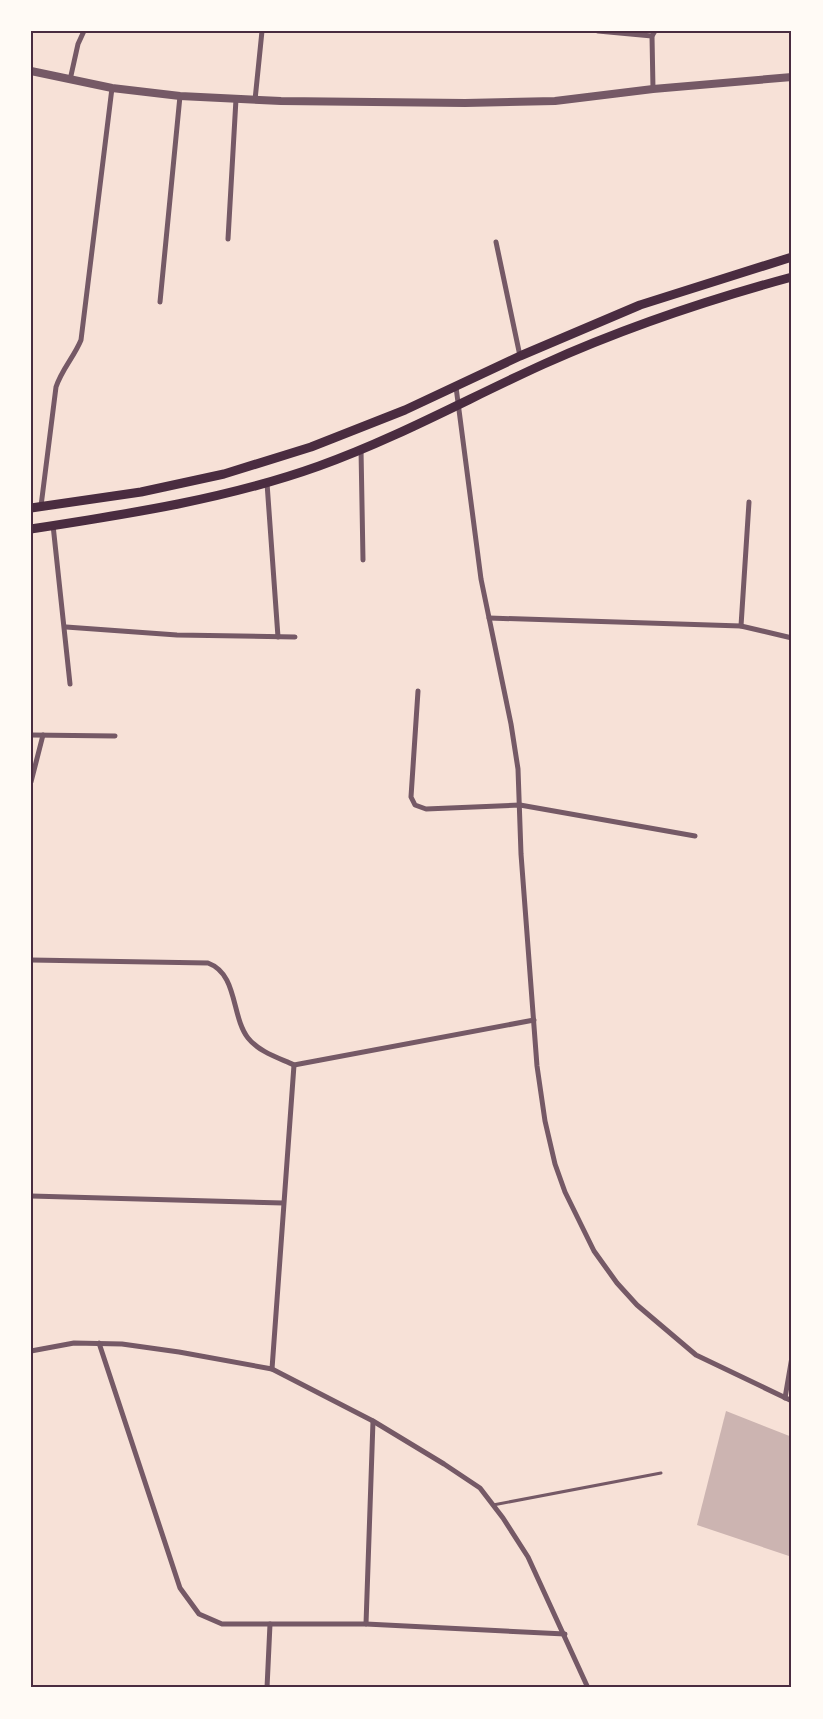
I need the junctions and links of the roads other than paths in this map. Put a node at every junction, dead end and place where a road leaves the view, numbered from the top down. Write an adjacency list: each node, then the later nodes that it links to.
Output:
1 (84, 31): 7 (street)
2 (262, 31): 12 (street)
3 (598, 31): 4 (street)
4 (654, 34): 9 (street)
5 (31, 71): 7 (street)
6 (792, 77): 9 (street)
7 (70, 80): 8 (street)
8 (112, 88): 10 (street); 24 (street)
9 (653, 89): 12 (street)
10 (180, 96): 11 (street); 17 (street)
11 (236, 98): 12 (street); 13 (street)
12 (255, 100)
13 (228, 239)
14 (496, 242): 18 (street)
15 (792, 257): 18 (main road)
16 (792, 277): 20 (main road)
17 (160, 302)
18 (520, 356): 19 (main road)
19 (456, 387): 20 (street); 24 (main road)
20 (459, 406): 21 (main road); 29 (street)
21 (361, 449): 22 (main road); 28 (street)
22 (267, 483): 26 (main road); 32 (street)
23 (749, 502): 30 (street)
24 (41, 506): 25 (main road)
25 (31, 508)
26 (53, 525): 27 (main road); 31 (street)
27 (31, 529)
28 (363, 560)
29 (489, 618): 30 (street); 41 (street)
30 (741, 626): 34 (street)
31 (66, 627): 32 (street); 35 (street)
32 (278, 637): 33 (street)
33 (295, 637)
34 (792, 638)
35 (70, 684)
36 (418, 691): 41 (street)
37 (43, 735): 38 (street); 39 (street); 40 (street)
38 (31, 736)
39 (115, 736)
40 (31, 782)
41 (520, 805): 42 (street); 44 (street)
42 (695, 836)
43 (31, 960): 45 (street)
44 (534, 1020): 45 (street); 52 (street)
45 (294, 1065): 47 (street)
46 (31, 1196): 47 (street)
47 (283, 1203): 51 (street)
48 (99, 1343): 49 (street); 51 (street); 57 (street)
49 (31, 1351)
50 (792, 1357): 52 (street)
51 (272, 1369): 54 (street)
52 (785, 1398): 53 (street)
53 (792, 1401)
54 (373, 1422): 56 (street); 58 (street)
55 (660, 1473): 56 (lane)
56 (493, 1504): 59 (street)
57 (270, 1624): 58 (street); 60 (street)
58 (366, 1624): 59 (street)
59 (565, 1634): 61 (street)
60 (267, 1688)
61 (588, 1688)

